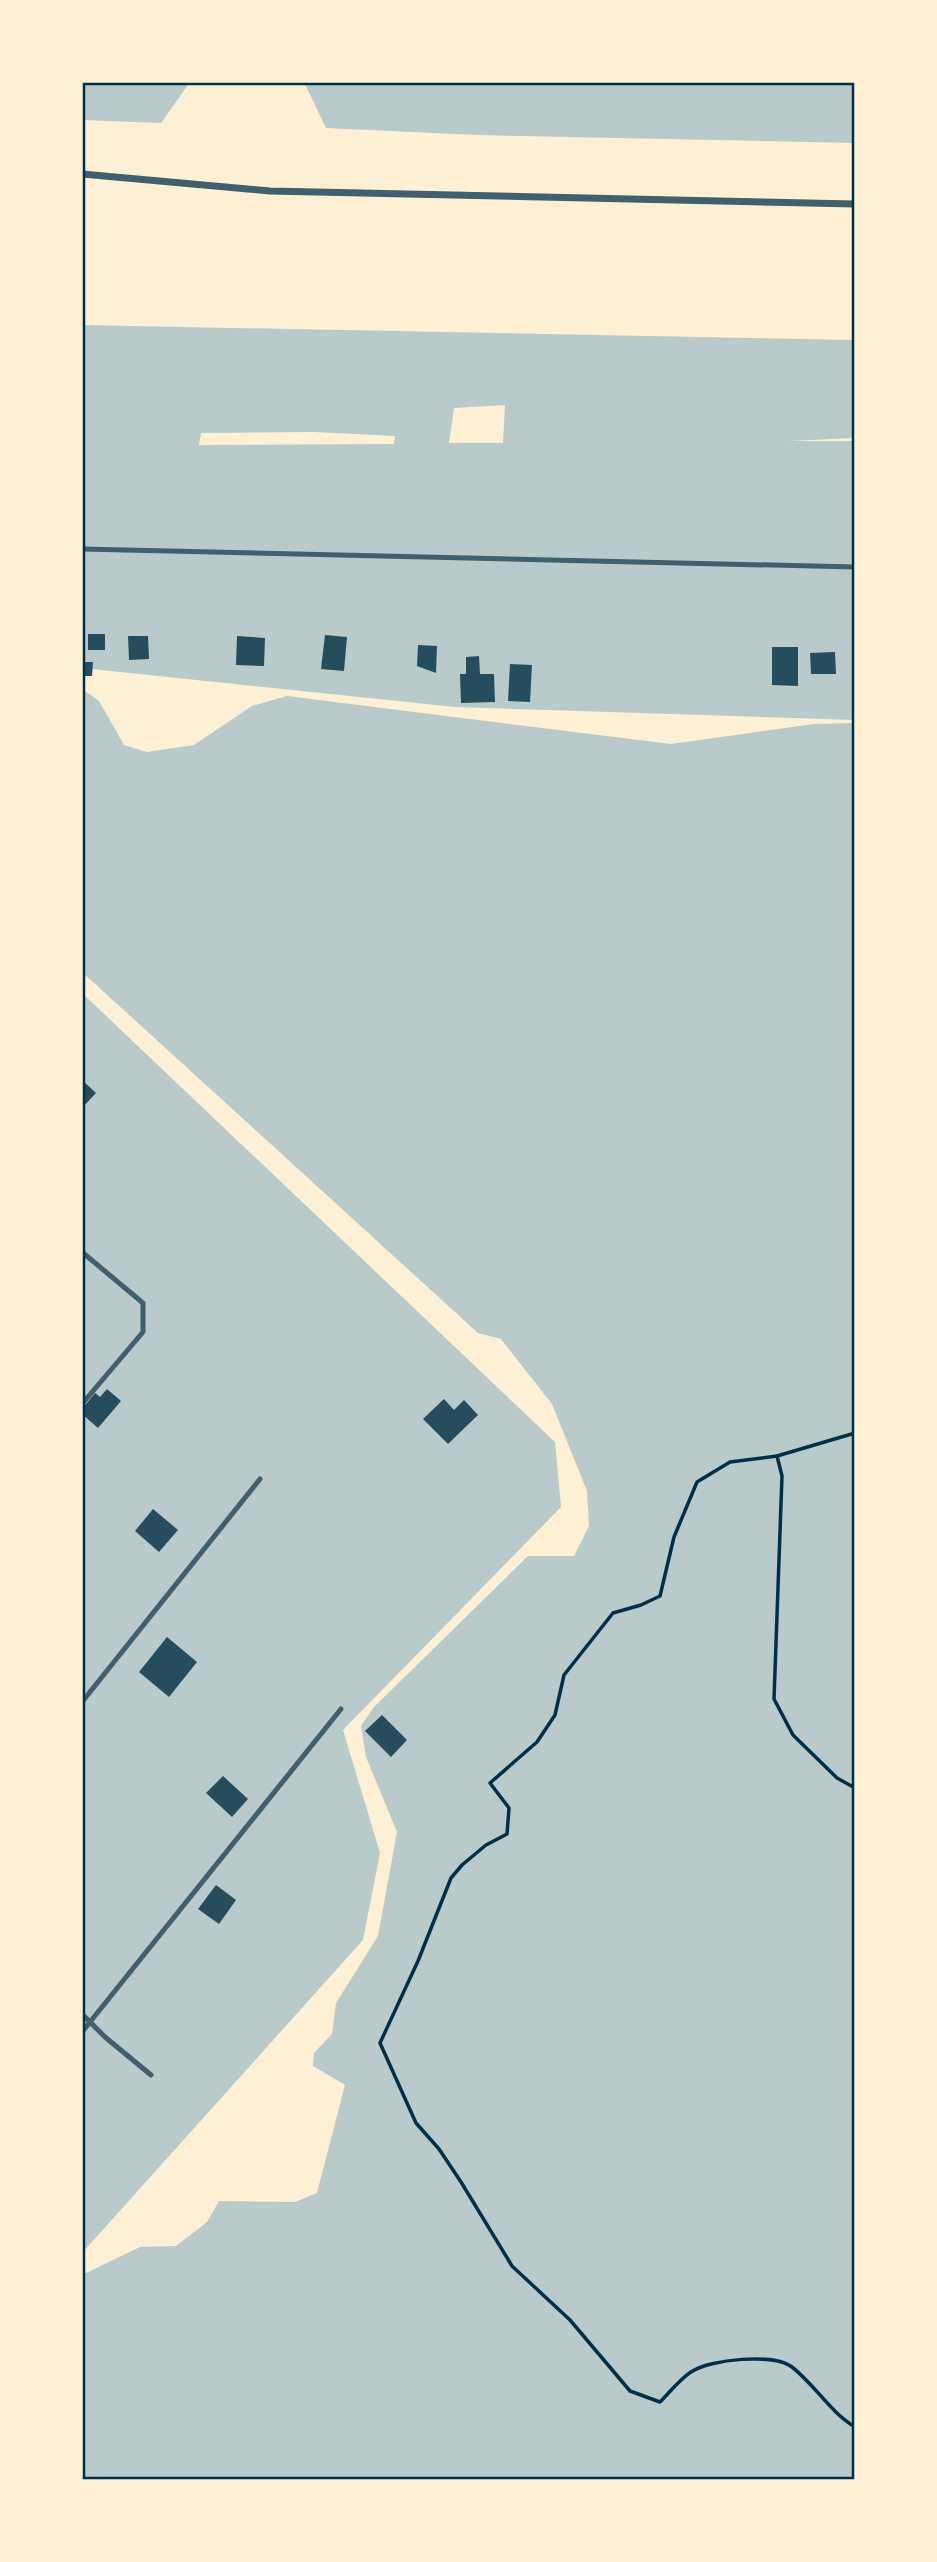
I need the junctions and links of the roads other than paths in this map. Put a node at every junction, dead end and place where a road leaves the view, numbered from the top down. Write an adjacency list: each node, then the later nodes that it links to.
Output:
1 (82, 174): 2 (street)
2 (855, 204)
3 (82, 549): 4 (lane)
4 (855, 567)
5 (82, 1252): 6 (lane)
6 (82, 1404)
7 (260, 1479): 8 (lane)
8 (82, 1702)
9 (341, 1709): 11 (lane)
10 (82, 2014): 11 (lane)
11 (90, 2022): 12 (lane); 13 (lane)
12 (82, 2032)
13 (151, 2076)

